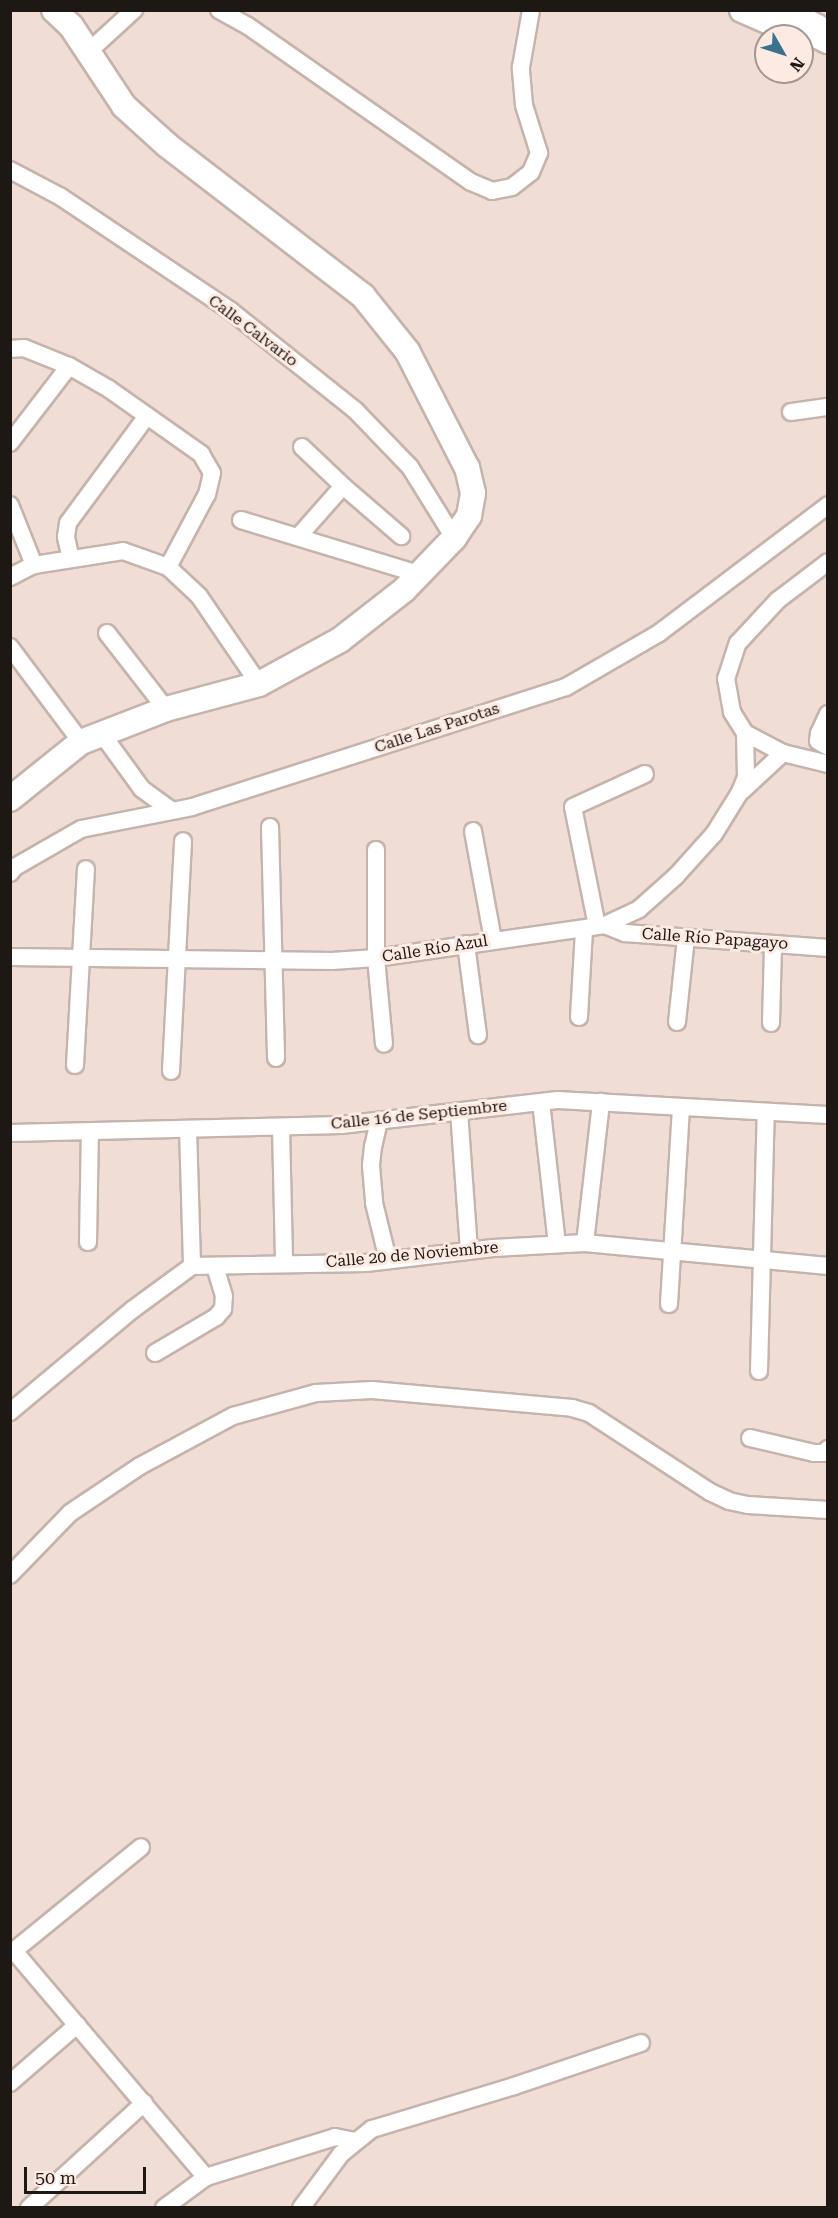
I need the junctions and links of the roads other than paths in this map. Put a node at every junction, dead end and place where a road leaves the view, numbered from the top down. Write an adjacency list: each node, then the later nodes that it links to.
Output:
1 (54, 10): 11 (street)
2 (134, 10): 11 (street)
3 (219, 10): 4 (street)
4 (531, 10)
5 (742, 10): 7 (street)
6 (776, 10): 8 (highway)
7 (774, 24)
8 (828, 38)
9 (814, 41): 10 (street)
10 (828, 47)
11 (87, 53): 26 (street)
12 (10, 170): 26 (street, Calle Calvario)
13 (10, 349): 14 (street)
14 (69, 366): 17 (street); 18 (street)
15 (828, 407): 16 (street)
16 (791, 412)
17 (147, 416): 27 (street); 30 (street)
18 (10, 443)
19 (302, 447): 20 (street)
20 (343, 486): 24 (street); 25 (street)
21 (10, 505): 29 (street)
22 (828, 505): 46 (street, Calle Las Parotas)
23 (242, 520): 25 (street)
24 (401, 536)
25 (298, 537): 31 (street)
26 (453, 538): 31 (street)
27 (71, 559): 29 (street); 30 (street)
28 (828, 562): 38 (street)
29 (34, 565): 32 (street)
30 (168, 567): 35 (street)
31 (419, 574): 35 (street)
32 (10, 577)
33 (106, 633): 36 (street)
34 (10, 647): 39 (street)
35 (259, 684): 36 (street)
36 (166, 709): 39 (street)
37 (828, 714): 40 (street)
38 (745, 733): 41 (street); 45 (street, Calle Río Azul)
39 (92, 738): 44 (street); 46 (street)
40 (828, 747)
41 (783, 753): 42 (street); 45 (street)
42 (828, 764)
43 (645, 774): 53 (street)
44 (14, 790)
45 (740, 792): 53 (street, Calle Río Azul)
46 (172, 811): 52 (street, Calle Las Parotas)
47 (270, 826): 63 (street)
48 (473, 831): 55 (street)
49 (183, 841): 62 (street)
50 (376, 850): 61 (street)
51 (86, 869): 60 (street)
52 (10, 873)
53 (595, 927): 54 (street, Calle Río Papagayo); 55 (street, Calle Río Azul); 64 (street)
54 (686, 938): 57 (street, Calle Río Papagayo); 65 (street)
55 (493, 940): 56 (street, Calle Río Azul)
56 (466, 944): 61 (street, Calle Río Azul); 67 (street)
57 (773, 944): 58 (street, Calle Río Papagayo); 66 (street)
58 (828, 948)
59 (10, 957): 60 (street, Calle Río Azul)
60 (81, 957): 62 (street, Calle Río Azul); 70 (street)
61 (376, 958): 63 (street, Calle Río Azul); 68 (street)
62 (176, 959): 63 (street, Calle Río Azul); 71 (street)
63 (273, 962): 69 (street)
64 (579, 1017)
65 (677, 1022)
66 (771, 1023)
67 (478, 1035)
68 (384, 1044)
69 (276, 1058)
70 (75, 1065)
71 (171, 1071)
72 (541, 1102): 73 (street, Calle 16 de Septiembre); 75 (street, Calle 16 de Septiembre); 85 (street)
73 (601, 1102): 74 (street, Calle 16 de Septiembre); 84 (street)
74 (681, 1107): 76 (street, Calle 16 de Septiembre); 86 (street)
75 (459, 1111): 78 (street, Calle 16 de Septiembre); 87 (street)
76 (766, 1112): 77 (street, Calle 16 de Septiembre); 88 (street)
77 (828, 1115)
78 (379, 1121): 79 (street, Calle 16 de Septiembre); 89 (street)
79 (281, 1127): 80 (street, Calle 16 de Septiembre); 90 (street)
80 (188, 1129): 81 (street, Calle 16 de Septiembre); 91 (street)
81 (90, 1131): 82 (street, Calle 16 de Septiembre); 83 (street)
82 (10, 1133)
83 (88, 1242)
84 (585, 1243): 85 (street, Calle 20 de Noviembre); 86 (street, Calle 20 de Noviembre)
85 (557, 1244): 87 (street, Calle 20 de Noviembre)
86 (674, 1249): 88 (street, Calle 20 de Noviembre); 94 (street)
87 (470, 1251): 89 (street, Calle 20 de Noviembre)
88 (762, 1258): 93 (street, Calle 20 de Noviembre); 96 (street)
89 (388, 1260): 90 (street, Calle 20 de Noviembre)
90 (284, 1264): 92 (street, Calle 20 de Noviembre)
91 (192, 1266): 92 (street, Calle 20 de Noviembre); 97 (street)
92 (214, 1266): 95 (street)
93 (828, 1266)
94 (669, 1304)
95 (155, 1353)
96 (759, 1371)
97 (10, 1412)
98 (750, 1438): 99 (street)
99 (826, 1451)
100 (828, 1510): 101 (street)
101 (10, 1575)
102 (141, 1847): 103 (street)
103 (12, 1952): 104 (street)
104 (76, 2025): 106 (street); 107 (street)
105 (641, 2043): 108 (street)
106 (10, 2083)
107 (144, 2103): 109 (street); 110 (street)
108 (356, 2141): 109 (street); 112 (street)
109 (206, 2177): 111 (street)
110 (29, 2208)
111 (164, 2208)
112 (301, 2208)

